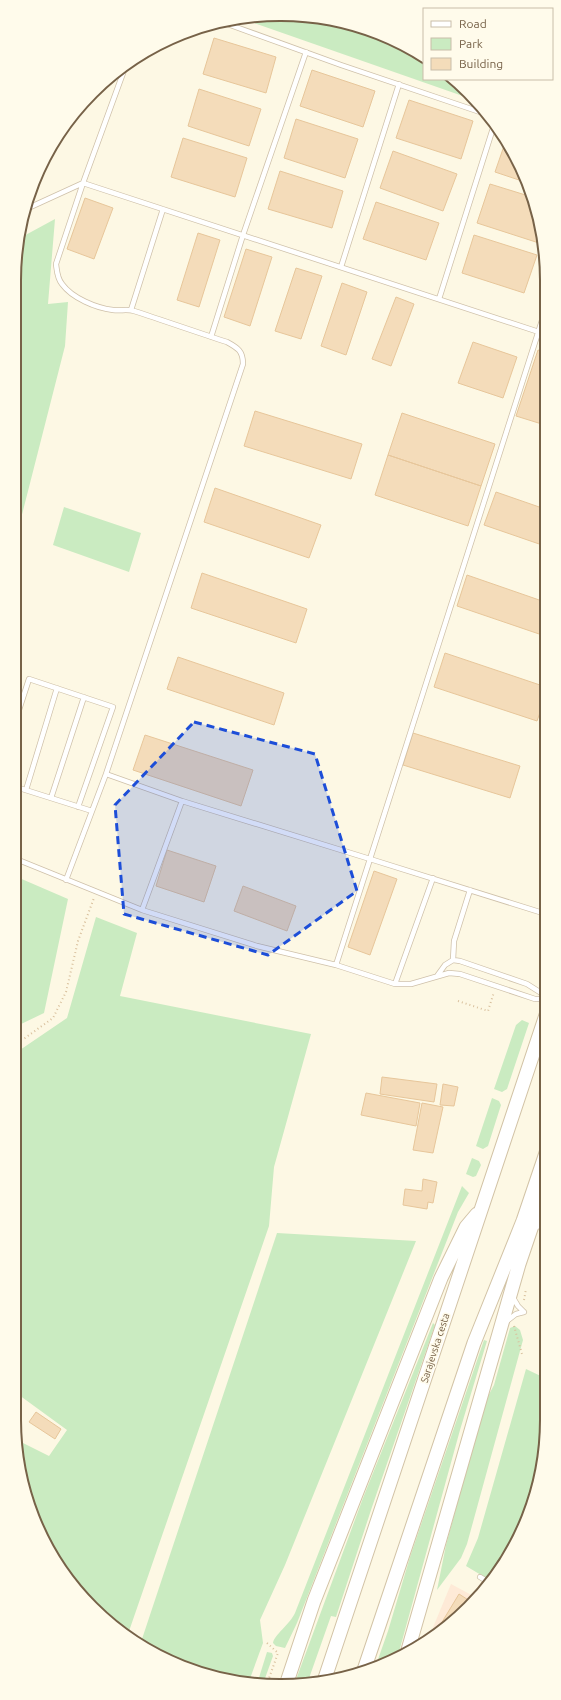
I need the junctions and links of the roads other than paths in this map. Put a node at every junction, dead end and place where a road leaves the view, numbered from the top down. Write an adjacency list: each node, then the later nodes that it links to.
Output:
1 (232, 26): 2 (lane)
2 (306, 52): 4 (lane); 10 (lane)
3 (122, 76): 7 (lane)
4 (399, 84): 5 (lane); 11 (lane)
5 (477, 111)
6 (492, 131): 12 (lane)
7 (83, 183): 8 (lane); 9 (lane); 13 (lane)
8 (33, 205)
9 (163, 209): 10 (lane); 13 (lane)
10 (243, 235): 11 (lane); 16 (lane)
11 (341, 267): 12 (lane)
12 (439, 299): 15 (lane)
13 (131, 310): 16 (lane)
14 (540, 326): 15 (lane)
15 (538, 332): 27 (lane)
16 (210, 337): 20 (lane)
17 (57, 688): 18 (lane); 19 (lane); 22 (lane)
18 (84, 697): 23 (lane); 25 (lane)
19 (21, 704)
20 (106, 774): 24 (lane); 26 (lane)
21 (21, 788): 22 (lane)
22 (26, 790): 23 (lane)
23 (51, 798): 25 (lane)
24 (182, 801): 27 (lane); 32 (lane)
25 (78, 807): 26 (lane)
26 (92, 811): 30 (lane)
27 (370, 859): 29 (lane); 35 (lane)
28 (21, 861): 30 (lane)
29 (433, 878): 31 (lane); 37 (lane)
30 (66, 880): 32 (lane)
31 (470, 890): 33 (lane); 34 (lane)
32 (142, 910): 35 (lane)
33 (540, 912)
34 (453, 960): 36 (lane); 38 (lane)
35 (336, 965): 37 (lane)
36 (437, 976): 37 (lane); 39 (lane)
37 (395, 984)
38 (540, 994)
39 (540, 999)
40 (540, 1034): 43 (main road, Sarajevska cesta)
41 (540, 1172): 42 (main road)
42 (534, 1191): 45 (main road); 51 (main road)
43 (481, 1210): 52 (main road, Sarajevska cesta); 53 (main road)
44 (540, 1224): 45 (lane)
45 (529, 1234): 46 (main road)
46 (511, 1292): 47 (main road); 47 (lane)
47 (499, 1332): 50 (main road)
48 (480, 1577): 49 (lane)
49 (484, 1580)
50 (410, 1644)
51 (366, 1664)
52 (326, 1675)
53 (288, 1679)

